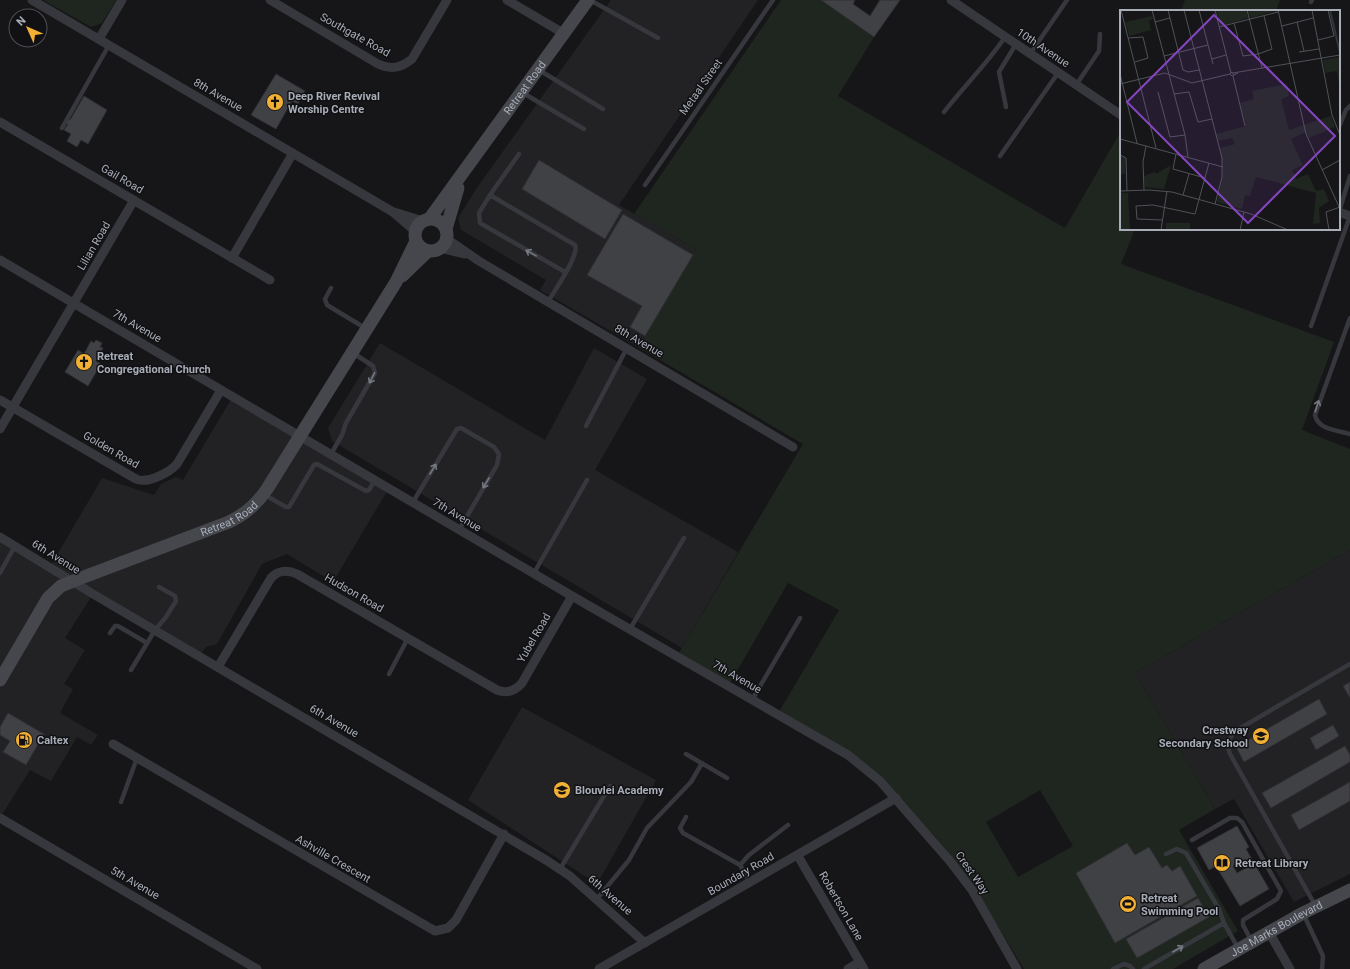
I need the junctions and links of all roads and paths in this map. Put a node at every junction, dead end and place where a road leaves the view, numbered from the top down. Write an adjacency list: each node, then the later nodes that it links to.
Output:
1 (32, 0): 14 (street, 8th Avenue)
2 (122, 0): 14 (street)
3 (270, 0): 4 (street, Southgate Road)
4 (448, 0)
5 (507, 0): 10 (street)
6 (589, 0): 10 (main road, Retreat Road); 13 (lane)
7 (773, 0): 36 (lane, Metaal Street)
8 (1067, 0): 17 (lane)
9 (955, 1): 12 (street, 10th Avenue)
10 (563, 33): 18 (main road, Retreat Road)
11 (1100, 34): 20 (lane)
12 (1005, 37): 15 (street, 10th Avenue); 25 (lane)
13 (658, 38)
14 (99, 40): 16 (street, 8th Avenue)
15 (1016, 44): 17 (street, 10th Avenue); 23 (lane)
16 (109, 46): 29 (lane); 31 (street, 8th Avenue)
17 (1030, 54): 19 (street, 10th Avenue)
18 (537, 70): 21 (main road, Retreat Road); 24 (lane)
19 (1058, 73): 20 (street, 10th Avenue); 33 (lane)
20 (1076, 85): 26 (street, 10th Avenue)
21 (521, 92): 30 (lane); 34 (main road, Retreat Road)
22 (1350, 106): 28 (lane)
23 (1006, 107)
24 (603, 109)
25 (944, 112)
26 (1120, 114)
27 (0, 122): 38 (street, Gail Road)
28 (1340, 125)
29 (62, 128)
30 (584, 129)
31 (293, 153): 42 (street, 8th Avenue); 44 (street)
32 (519, 154): 37 (lane)
33 (1000, 156)
34 (463, 175): 42 (main road, Retreat Road); 43 (main road, Retreat Road)
35 (1350, 176): 39 (lane)
36 (645, 185)
37 (490, 195): 46 (lane); 46 (lane, one-way to 37)
38 (134, 200): 44 (street, Gail Road); 51 (street, Lilian Road)
39 (1340, 209)
40 (1340, 212): 41 (street)
41 (1350, 216): 53 (lane)
42 (421, 228): 43 (main road); 43 (main road); 48 (main road, Retreat Road)
43 (440, 242): 48 (main road, Retreat Road); 50 (street, 8th Avenue)
44 (232, 258): 47 (street, Gail Road)
45 (0, 260): 51 (street, 7th Avenue)
46 (565, 272): 50 (lane)
47 (270, 280)
48 (396, 282): 54 (main road, Retreat Road)
49 (331, 288): 54 (lane)
50 (548, 302): 55 (street, 8th Avenue)
51 (74, 303): 57 (street, 7th Avenue); 59 (street, Lilian Road)
52 (1350, 318): 62 (lane, one-way to 52)
53 (1310, 326)
54 (367, 328): 56 (main road, Retreat Road)
55 (627, 348): 60 (lane); 64 (street, 8th Avenue)
56 (352, 352): 63 (main road, Retreat Road); 65 (lane, one-way to 65)
57 (221, 390): 59 (street, Golden Road); 63 (street, 7th Avenue)
58 (0, 400): 59 (street, Golden Road)
59 (13, 407): 61 (street, Lilian Road)
60 (586, 426)
61 (0, 429)
62 (1350, 434)
63 (300, 436): 65 (street, 7th Avenue); 68 (main road, Retreat Road)
64 (793, 447)
65 (331, 454): 66 (street, 7th Avenue)
66 (375, 480): 68 (lane); 69 (street, 7th Avenue)
67 (587, 480): 75 (lane)
68 (264, 494): 76 (main road, Retreat Road)
69 (413, 502): 70 (street, 7th Avenue); 70 (lane, one-way to 70)
70 (459, 530): 75 (street, 7th Avenue)
71 (0, 537): 73 (street, 6th Avenue)
72 (684, 538): 80 (lane)
73 (15, 546): 74 (lane); 76 (street, 6th Avenue)
74 (0, 573)
75 (534, 574): 78 (street, 7th Avenue)
76 (73, 582): 81 (street, 6th Avenue); 89 (main road, Retreat Road)
77 (159, 587): 81 (lane)
78 (572, 596): 80 (street, 7th Avenue); 90 (street, Yubel Road)
79 (800, 618): 91 (lane)
80 (630, 629): 91 (street, 7th Avenue)
81 (155, 630): 84 (lane); 86 (street, 6th Avenue)
82 (110, 633): 84 (lane)
83 (408, 638): 86 (street, Hudson Road); 88 (lane); 90 (street, Hudson Road)
84 (147, 643): 87 (lane)
85 (1350, 664): 112 (lane)
86 (218, 667): 103 (street, 6th Avenue)
87 (131, 670)
88 (389, 674)
89 (0, 680)
90 (514, 689)
91 (752, 700): 98 (street, 7th Avenue)
92 (113, 744): 94 (street, Ashville Crescent)
93 (686, 754): 95 (lane)
94 (136, 758): 99 (lane); 103 (street, Ashville Crescent)
95 (702, 763): 96 (lane); 111 (lane)
96 (728, 778)
97 (610, 786): 108 (lane)
98 (896, 798): 106 (street, Boundary Road); 123 (street, Crest Way)
99 (121, 802)
100 (686, 817): 107 (lane)
101 (0, 818): 120 (street, 5th Avenue)
102 (788, 825): 107 (lane)
103 (504, 834): 108 (street, 6th Avenue)
104 (1192, 840): 116 (lane)
105 (1166, 854): 114 (lane)
106 (798, 856): 109 (street, Boundary Road); 119 (street, Robertson Lane)
107 (740, 865): 109 (lane)
108 (560, 869): 111 (street, 6th Avenue)
109 (750, 882): 117 (street, Boundary Road)
110 (1350, 890): 112 (main road, Joe Marks Boulevard)
111 (597, 899): 117 (street, 6th Avenue)
112 (1315, 906): 113 (main road, Joe Marks Boulevard)
113 (1303, 913): 115 (main road, Joe Marks Boulevard); 129 (lane)
114 (1224, 923): 118 (lane); 126 (lane, one-way to 114)
115 (1268, 932): 116 (main road, Joe Marks Boulevard); 128 (street)
116 (1252, 941): 118 (main road, Joe Marks Boulevard)
117 (645, 942): 121 (street, Boundary Road)
118 (1239, 949): 127 (main road, Joe Marks Boulevard)
119 (862, 966): 122 (street)
120 (257, 969)
121 (599, 969)
122 (848, 969)
123 (1017, 969)
124 (1113, 969): 125 (lane)
125 (1133, 969)
126 (1144, 969)
127 (1204, 969)
128 (1290, 969)
129 (1322, 969)

